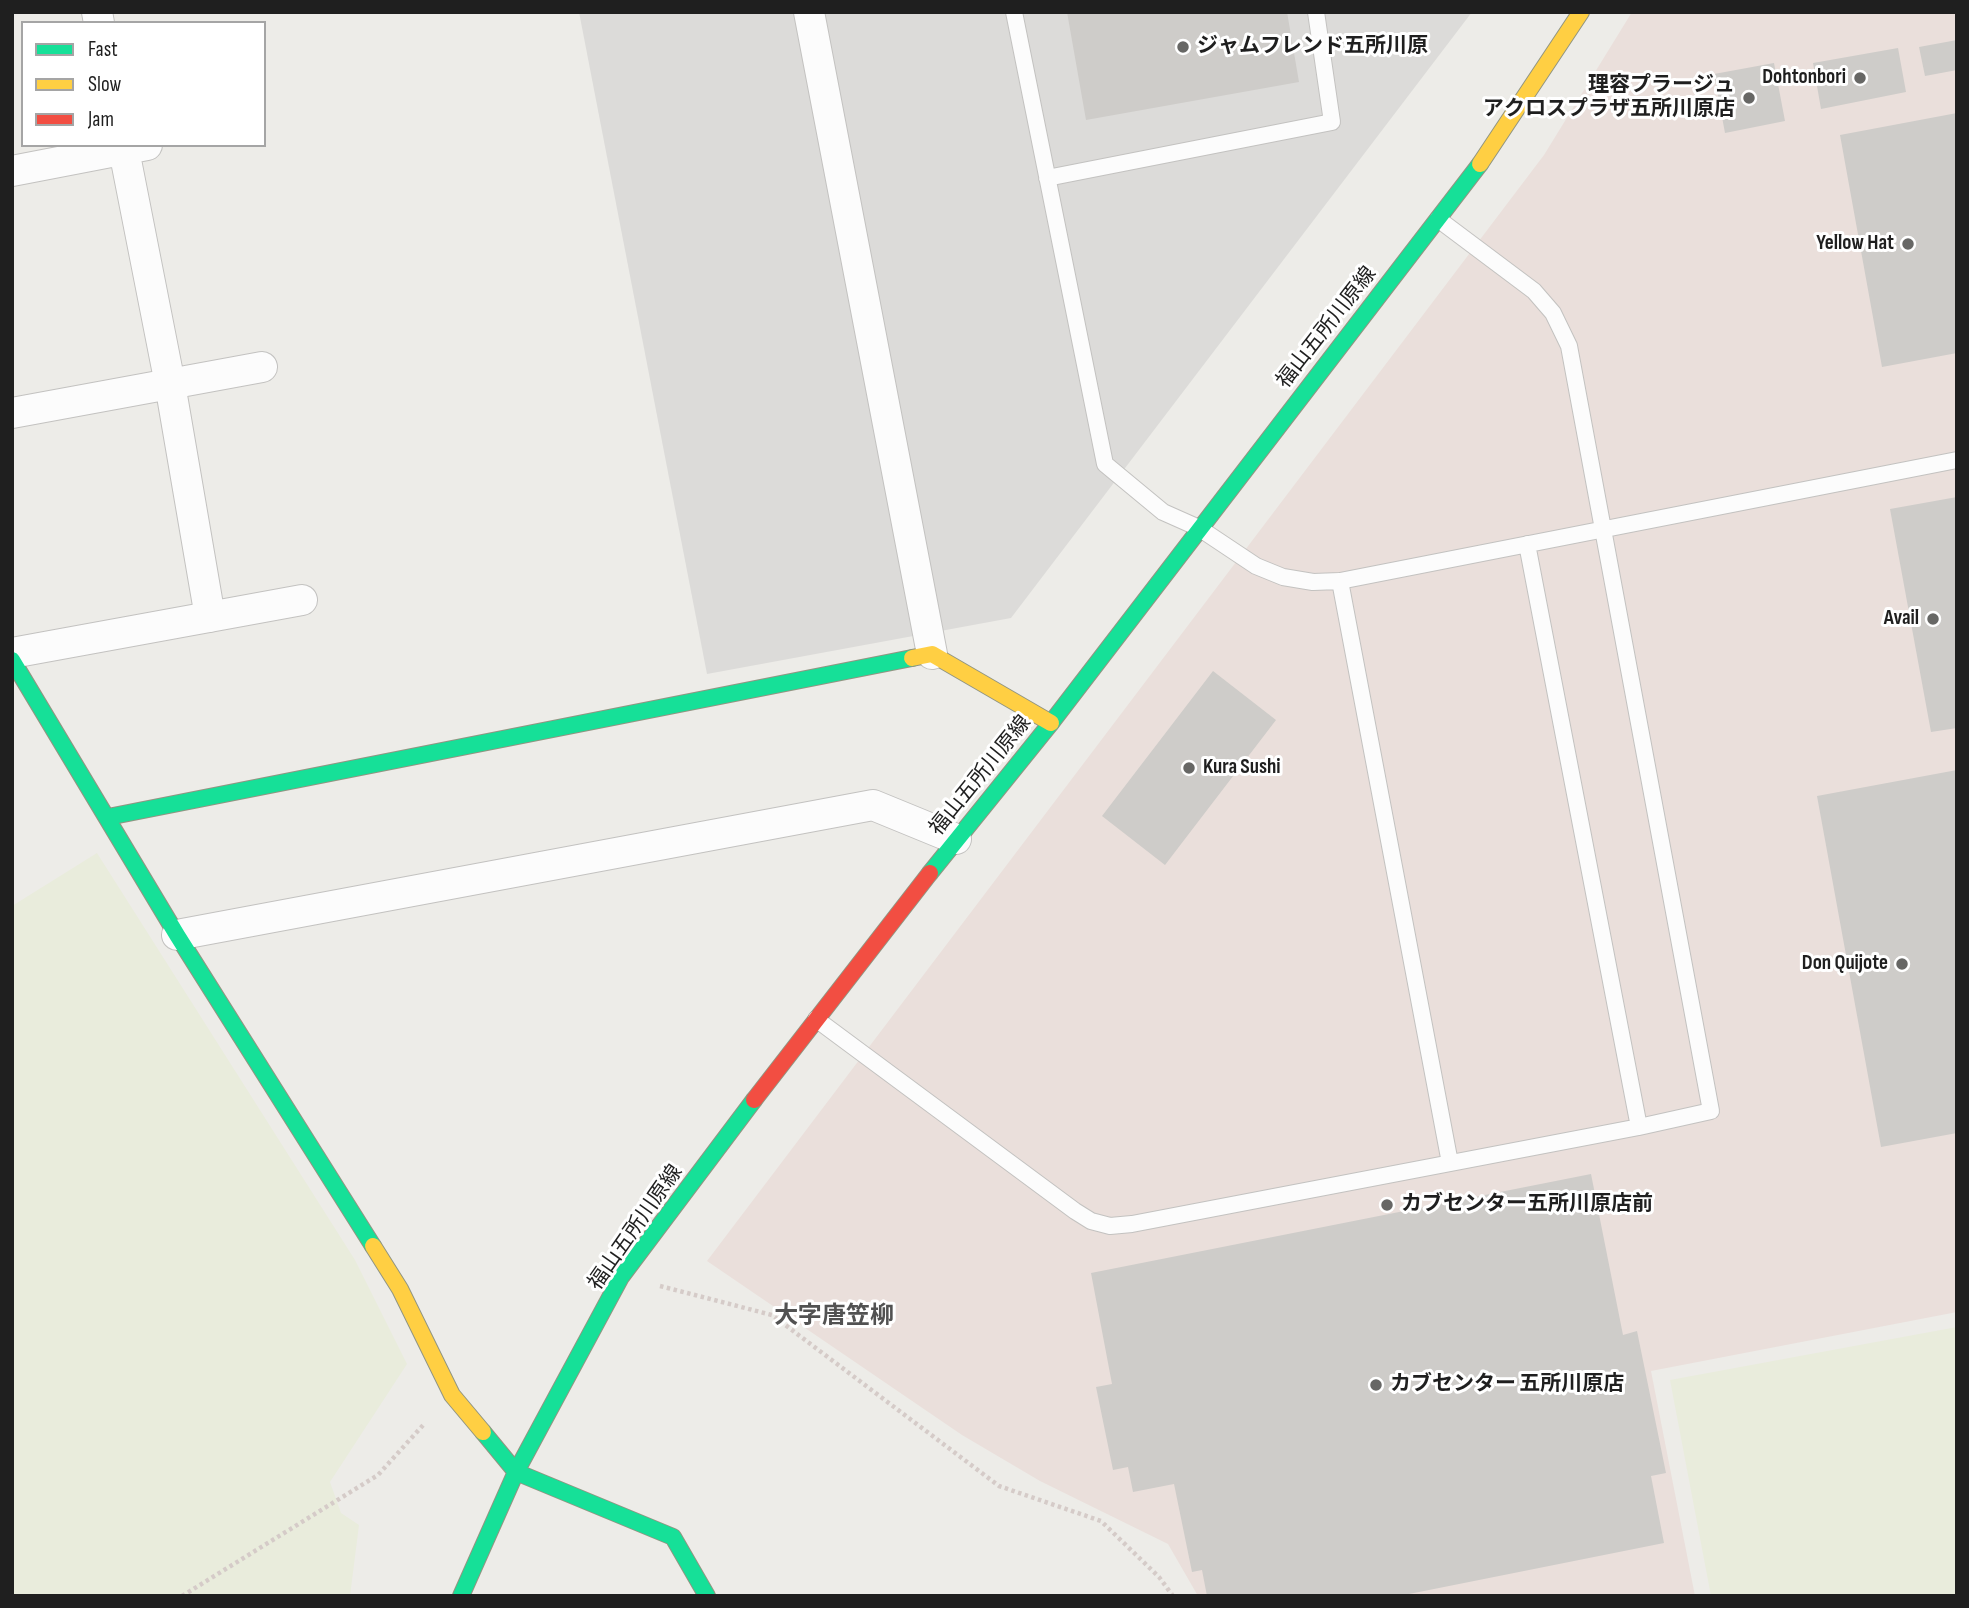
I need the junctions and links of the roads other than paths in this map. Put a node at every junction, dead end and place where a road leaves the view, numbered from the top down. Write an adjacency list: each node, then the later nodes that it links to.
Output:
1 (809, 12): 20 (street)
2 (1014, 12): 7 (lane)
3 (1316, 12): 7 (lane)
4 (1581, 12): 8 (street, 福山五所川原線)
5 (131, 147): 6 (street); 10 (street)
6 (12, 171)
7 (1047, 178): 13 (lane)
8 (1438, 219): 13 (street, 福山五所川原線); 14 (lane)
9 (262, 367): 10 (street)
10 (170, 384): 11 (street); 18 (street)
11 (12, 413)
12 (1957, 460): 14 (lane)
13 (1199, 528): 16 (lane); 22 (street, 福山五所川原線)
14 (1602, 529): 15 (lane); 27 (lane)
15 (1527, 544): 16 (lane); 27 (lane)
16 (1340, 581): 28 (lane)
17 (302, 600): 18 (street)
18 (210, 617): 19 (street)
19 (12, 653)
20 (932, 654): 22 (street); 23 (street)
21 (12, 660): 23 (street)
22 (1051, 723): 24 (street, 福山五所川原線)
23 (108, 817): 25 (street)
24 (956, 839): 25 (street); 26 (street, 福山五所川原線)
25 (177, 935): 29 (street)
26 (816, 1019): 28 (lane); 29 (street, 福山五所川原線)
27 (1639, 1127): 28 (lane)
28 (1450, 1163)
29 (516, 1472): 30 (street, 福山五所川原線); 31 (street)
30 (461, 1596)
31 (707, 1596)

